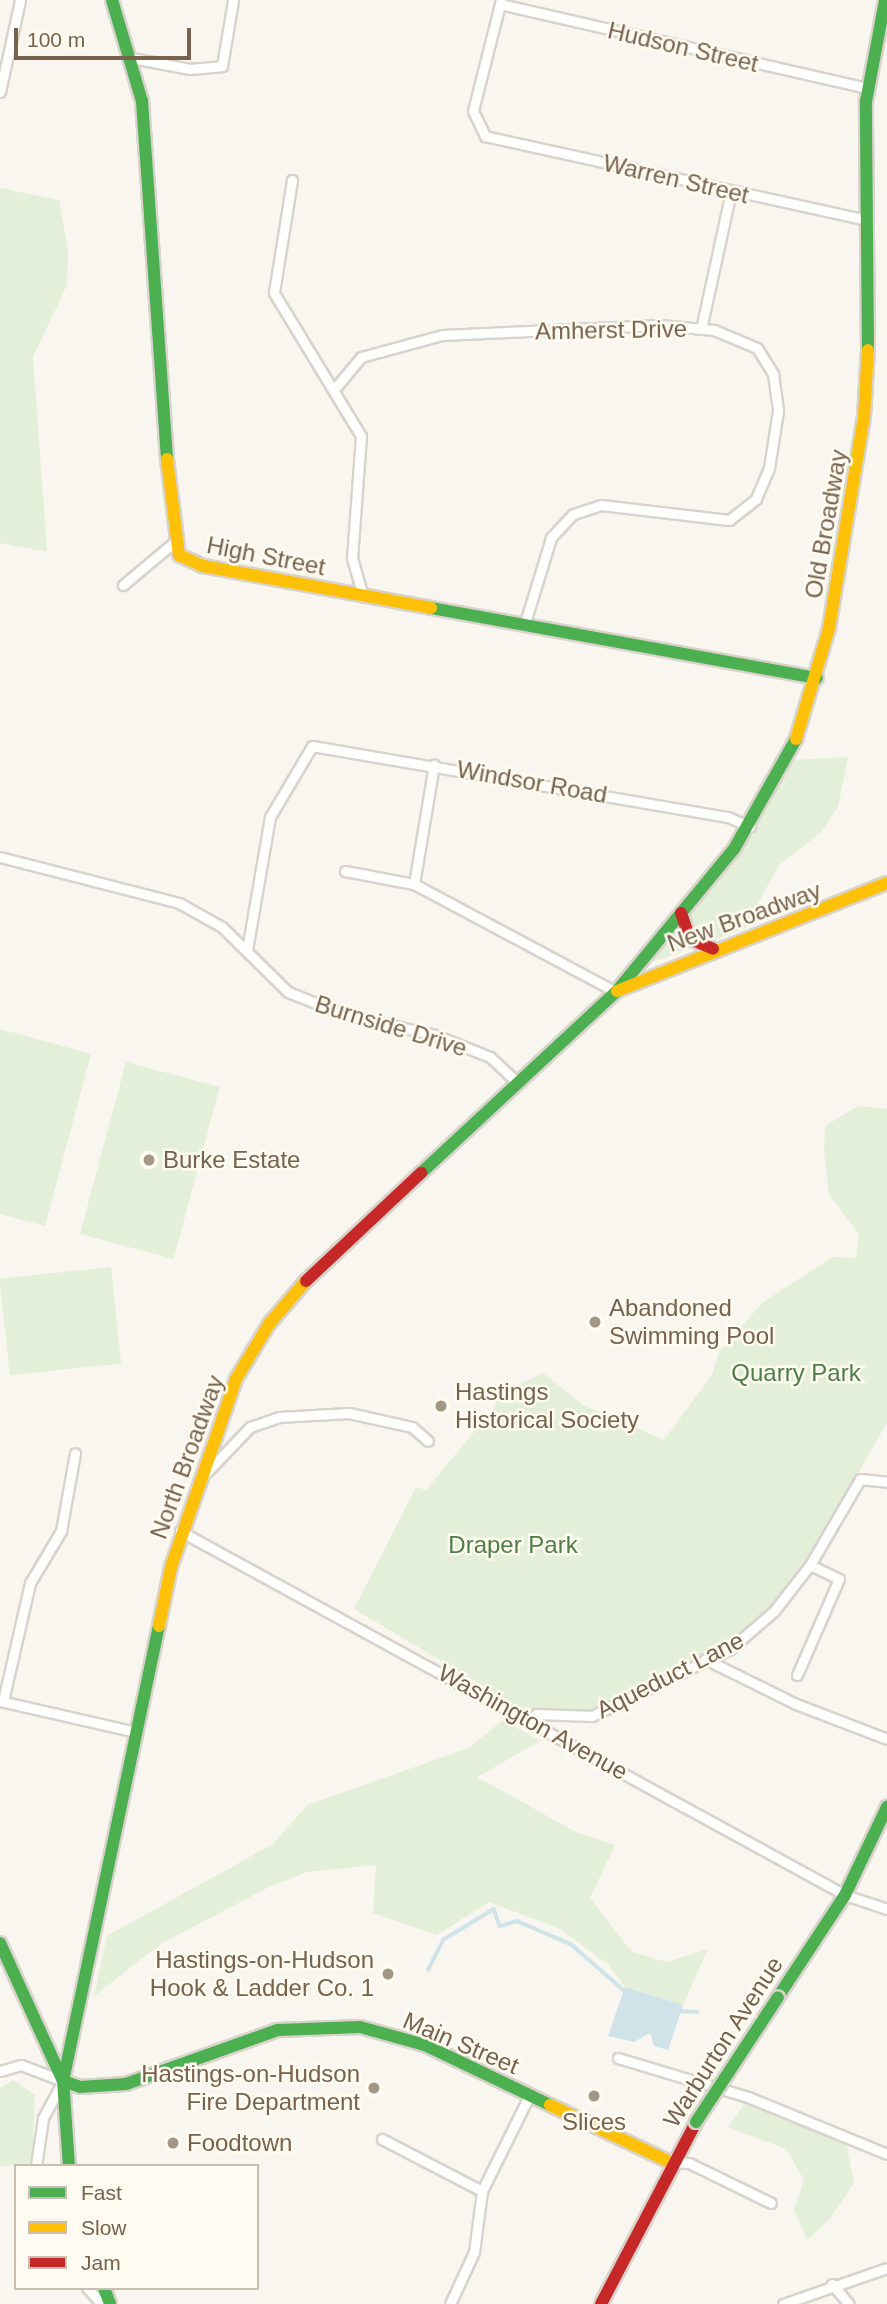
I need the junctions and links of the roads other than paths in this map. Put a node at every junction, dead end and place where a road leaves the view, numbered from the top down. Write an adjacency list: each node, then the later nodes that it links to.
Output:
1 (20, 0): 8 (street)
2 (112, 0): 6 (main road, High Street)
3 (233, 0): 6 (street)
4 (885, 0): 7 (main road, Old Broadway)
5 (500, 2): 7 (street, Hudson Street); 10 (street, Warren Street)
6 (132, 58): 14 (main road, High Street)
7 (867, 88): 11 (main road, Old Broadway)
8 (0, 92)
9 (292, 180): 13 (street)
10 (731, 191): 11 (street, Warren Street); 12 (street)
11 (868, 220): 18 (main road, Old Broadway)
12 (701, 329): 13 (street, Amherst Drive); 17 (street, Amherst Drive)
13 (337, 387): 16 (street)
14 (173, 543): 15 (street); 16 (main road, High Street)
15 (123, 584)
16 (363, 596): 17 (main road, High Street)
17 (524, 626): 18 (main road, High Street)
18 (817, 678): 20 (main road, Old Broadway)
19 (434, 765): 20 (street, Windsor Road); 24 (street); 27 (street, Windsor Road)
20 (750, 827): 25 (main road, Old Broadway)
21 (0, 857): 27 (street, Burnside Drive)
22 (345, 871): 24 (street)
23 (887, 883): 26 (main road, New Broadway)
24 (414, 884): 28 (street)
25 (681, 913): 26 (main road); 28 (main road, Old Broadway)
26 (713, 949): 28 (main road, New Broadway)
27 (247, 950): 29 (street, Burnside Drive)
28 (616, 992): 29 (main road, North Broadway)
29 (518, 1083): 33 (main road, North Broadway)
30 (428, 1441): 33 (street)
31 (75, 1453): 38 (street)
32 (887, 1482): 35 (street, Aqueduct Lane)
33 (195, 1483): 34 (main road, North Broadway)
34 (180, 1531): 39 (street, Washington Avenue); 40 (main road, North Broadway)
35 (810, 1565): 36 (street, Aqueduct Lane); 37 (street)
36 (705, 1659): 39 (street, Aqueduct Lane); 41 (street)
37 (797, 1675)
38 (2, 1701): 40 (street)
39 (528, 1721): 43 (street, Washington Avenue)
40 (137, 1731): 48 (main road, North Broadway)
41 (887, 1739)
42 (887, 1807): 43 (main road, Warburton Avenue)
43 (845, 1895): 44 (street, Washington Avenue); 52 (main road, Warburton Avenue, bridge)
44 (887, 1909)
45 (0, 1943): 48 (main road)
46 (618, 2058): 51 (street)
47 (0, 2071): 48 (street)
48 (63, 2081): 49 (main road, Main Street); 53 (street); 54 (main road)
49 (529, 2096): 52 (main road, Main Street); 55 (street)
50 (382, 2139): 55 (street)
51 (887, 2154)
52 (670, 2162): 56 (street); 63 (main road, Warburton Avenue)
53 (36, 2164)
54 (68, 2164)
55 (482, 2190): 62 (street)
56 (771, 2203)
57 (887, 2268): 58 (street)
58 (832, 2284): 60 (street); 65 (street)
59 (89, 2290): 61 (street)
60 (795, 2302): 64 (street)
61 (102, 2304)
62 (450, 2304)
63 (601, 2304)
64 (783, 2304)
65 (849, 2304)

